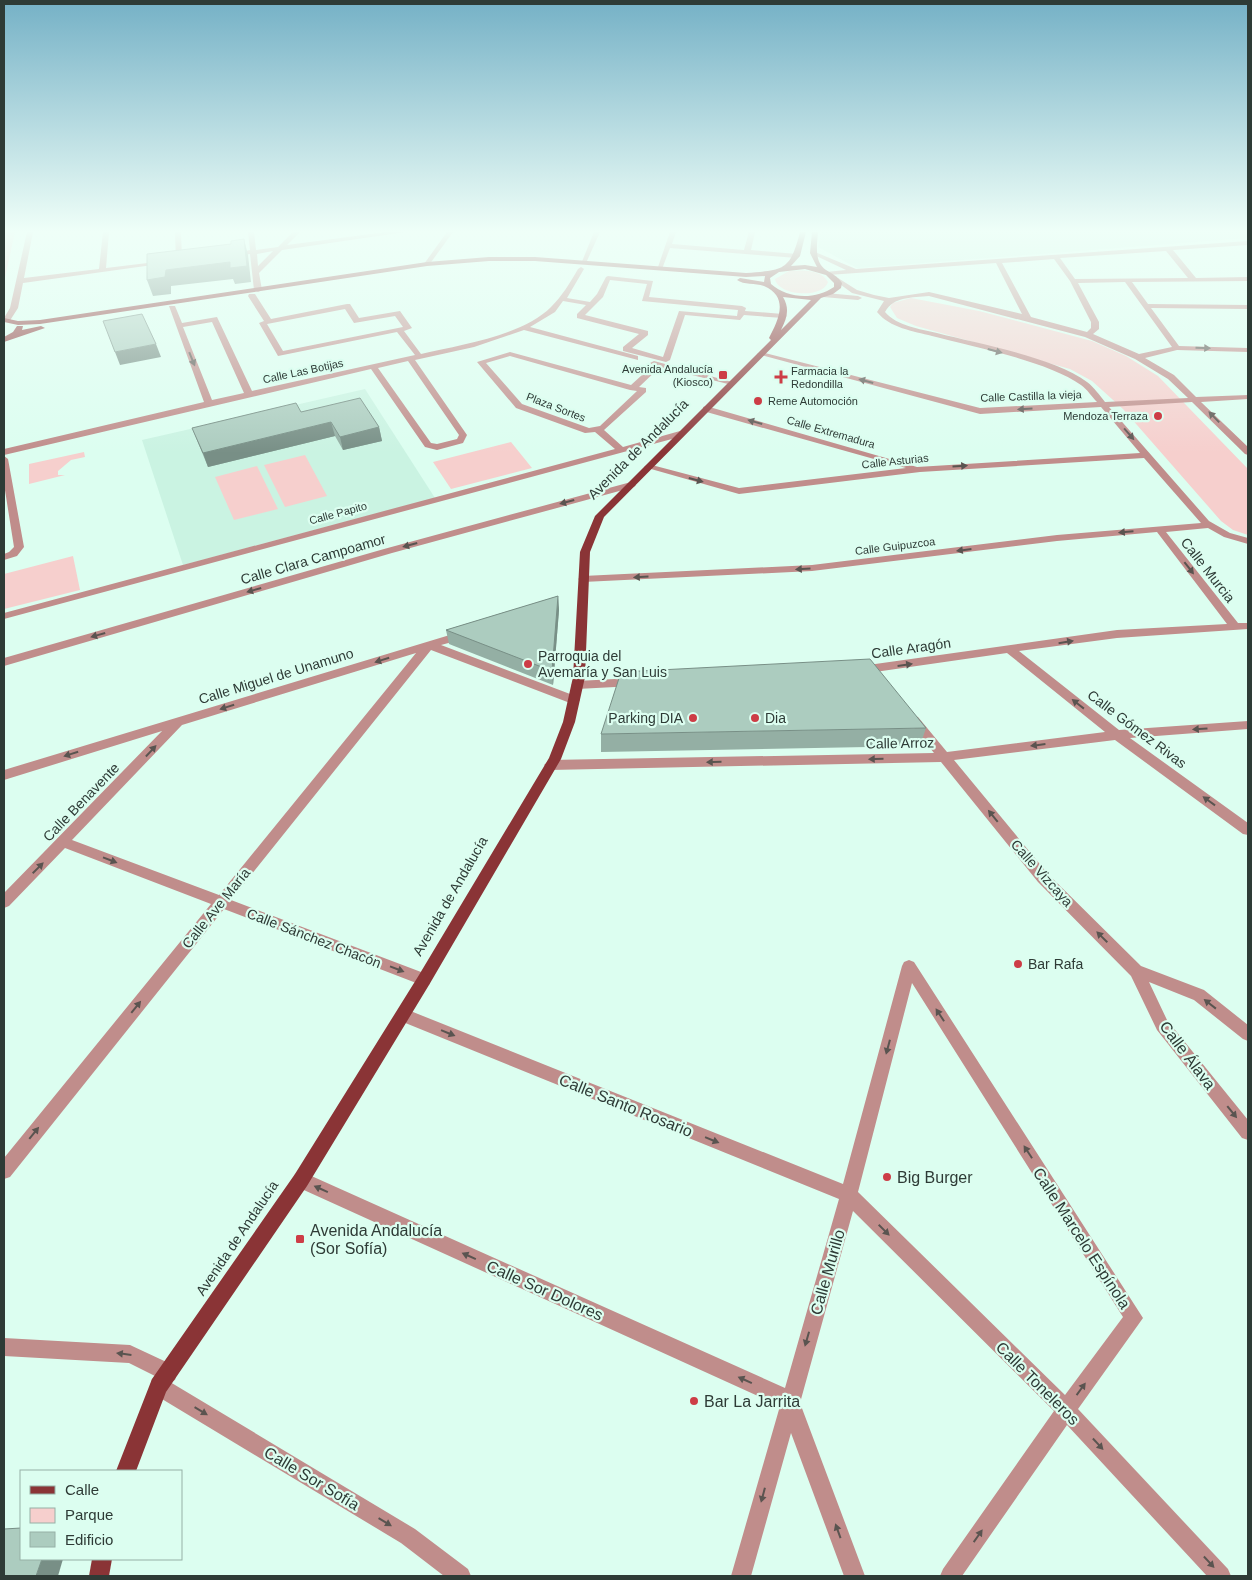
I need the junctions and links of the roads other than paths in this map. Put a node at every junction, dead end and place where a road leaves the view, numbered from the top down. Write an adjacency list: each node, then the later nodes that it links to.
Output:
1 (15, 306): 22 (street)
2 (160, 306): 24 (main road)
3 (185, 306): 17 (main road)
4 (261, 306): 23 (street)
5 (556, 306): 26 (street, Calle Las Botijas)
6 (589, 306): 34 (street)
7 (715, 306): 19 (street)
8 (784, 306): 20 (main road)
9 (809, 306): 32 (main road, Avenida de Andalucía)
10 (875, 306): 18 (street)
11 (885, 306): 18 (street)
12 (977, 306): 21 (street)
13 (1022, 306): 21 (street)
14 (1086, 306): 29 (street)
15 (1146, 306): 16 (street); 31 (street)
16 (1248, 307)
17 (172, 308): 25 (street); 28 (main road)
18 (882, 309): 46 (street, one-way to 46)
19 (741, 312): 20 (street); 34 (street)
20 (783, 316): 32 (main road, Avenida de Andalucía)
21 (1028, 318): 29 (street)
22 (5, 320): 24 (main road)
23 (269, 322): 27 (street); 27 (street)
24 (18, 323): 28 (main road)
25 (179, 326): 42 (street); 45 (street, one-way to 45)
26 (524, 328): 34 (street); 36 (street, Calle Las Botijas)
27 (399, 330): 36 (street)
28 (16, 334): 30 (main road)
29 (1088, 335): 35 (street)
30 (4, 340)
31 (1177, 348): 33 (street, one-way to 33); 35 (street)
32 (765, 349): 40 (main road, Avenida de Andalucía); 46 (street, Calle Castilla la vieja, one-way to 32)
33 (1248, 350)
34 (640, 356): 38 (street)
35 (1138, 356): 44 (street)
36 (420, 357): 37 (street, Calle Las Botijas)
37 (410, 359): 39 (street, Calle Las Botijas); 39 (street)
38 (659, 364): 40 (street); 41 (street)
39 (374, 368): 42 (street, Calle Las Botijas)
40 (732, 383): 47 (main road, Avenida de Andalucía)
41 (633, 388): 48 (street, Plaza Sortes); 48 (street, Plaza Sortes)
42 (249, 394): 45 (street, Calle Las Botijas)
43 (1248, 397): 44 (street, Calle Castilla la vieja)
44 (1197, 400): 46 (street, Calle Castilla la vieja); 51 (street, one-way to 44)
45 (209, 403): 52 (street, Calle Las Botijas)
46 (1103, 405): 53 (street, one-way to 53)
47 (706, 409): 49 (main road, Avenida de Andalucía); 56 (street, Calle Extremadura, one-way to 47)
48 (597, 429): 50 (street, Plaza Sortes)
49 (680, 434): 50 (street, Calle Papito); 55 (main road, Avenida de Andalucía)
50 (621, 450): 63 (street, Calle Papito)
51 (1247, 450)
52 (4, 452)
53 (1147, 455): 56 (street, Calle Asturias, one-way to 53); 58 (street)
54 (4, 459): 61 (street)
55 (648, 467): 56 (street, Calle Asturias, one-way to 56); 57 (main road, Avenida de Andalucía)
56 (920, 469)
57 (631, 485): 62 (main road, Avenida de Andalucía); 69 (street, Calle Clara Campoamor, one-way to 69)
58 (1209, 524): 59 (street, Calle Guipuzcoa); 60 (street)
59 (1159, 529): 62 (street, Calle Guipuzcoa, one-way to 62); 65 (street, Calle Murcia, one-way to 65)
60 (1248, 541)
61 (4, 556)
62 (583, 579): 72 (main road, Avenida de Andalucía)
63 (4, 616)
64 (1248, 626): 65 (street, Calle Aragón)
65 (1235, 627): 68 (street, Calle Aragón, one-way to 65)
66 (475, 631): 67 (street, Calle Miguel de Unamuno)
67 (429, 646): 73 (street); 75 (street, Calle Miguel de Unamuno, one-way to 75); 84 (street, Calle Ave María)
68 (1010, 650): 70 (street, Calle Aragón, one-way to 68); 77 (street, Calle Gómez Rivas, one-way to 68)
69 (4, 662)
70 (852, 670)
71 (646, 682): 72 (street)
72 (577, 685): 73 (main road, Avenida de Andalucía)
73 (574, 700): 79 (main road, Avenida de Andalucía)
74 (909, 713): 78 (street, Calle Vizcaya)
75 (178, 722): 80 (street, Calle Miguel de Unamuno, one-way to 80); 82 (street, Calle Benavente, one-way to 75)
76 (1248, 725): 77 (street, Calle Arroz, one-way to 77)
77 (1117, 735): 78 (street, Calle Arroz, one-way to 78); 81 (street, Calle Gómez Rivas, one-way to 77)
78 (945, 757): 79 (street, Calle Arroz, one-way to 79); 86 (street, Calle Vizcaya, one-way to 78)
79 (550, 765): 87 (main road, Avenida de Andalucía)
80 (4, 775)
81 (1248, 830)
82 (64, 842): 83 (street, Calle Benavente, one-way to 82); 84 (street, Calle Sánchez Chacón, one-way to 84)
83 (4, 902)
84 (220, 902): 87 (street, Calle Sánchez Chacón, one-way to 87); 91 (street, Calle Ave María, one-way to 84)
85 (909, 966): 93 (street, Calle Murillo, one-way to 93); 97 (street, Calle Marcelo Espínola, one-way to 85)
86 (1136, 971): 89 (street, Calle Vizcaya, one-way to 86); 90 (street, Calle Álava, one-way to 90)
87 (424, 980): 88 (main road, Avenida de Andalucía)
88 (403, 1015): 92 (main road, Avenida de Andalucía); 93 (street, Calle Santo Rosario, one-way to 93)
89 (1248, 1034)
90 (1248, 1132)
91 (4, 1171)
92 (301, 1180): 95 (main road, Avenida de Andalucía); 96 (street, Calle Sor Dolores, one-way to 92)
93 (849, 1195): 96 (street, Calle Murillo, one-way to 96); 97 (street, Calle Toneleros, one-way to 97)
94 (4, 1347): 95 (street, Calle Sor Sofía, one-way to 94)
95 (164, 1380): 98 (main road, Avenida de Andalucía); 101 (street, Calle Sor Sofía, one-way to 101)
96 (789, 1400): 102 (street, Calle Murillo, one-way to 102); 103 (street, one-way to 96)
97 (1066, 1410): 104 (street, Calle Marcelo Espínola, one-way to 97); 105 (street, Calle Toneleros, one-way to 105)
98 (126, 1470)
99 (102, 1560): 100 (main road)
100 (100, 1576)
101 (460, 1576)
102 (741, 1576)
103 (854, 1576)
104 (950, 1576)
105 (1222, 1576)

